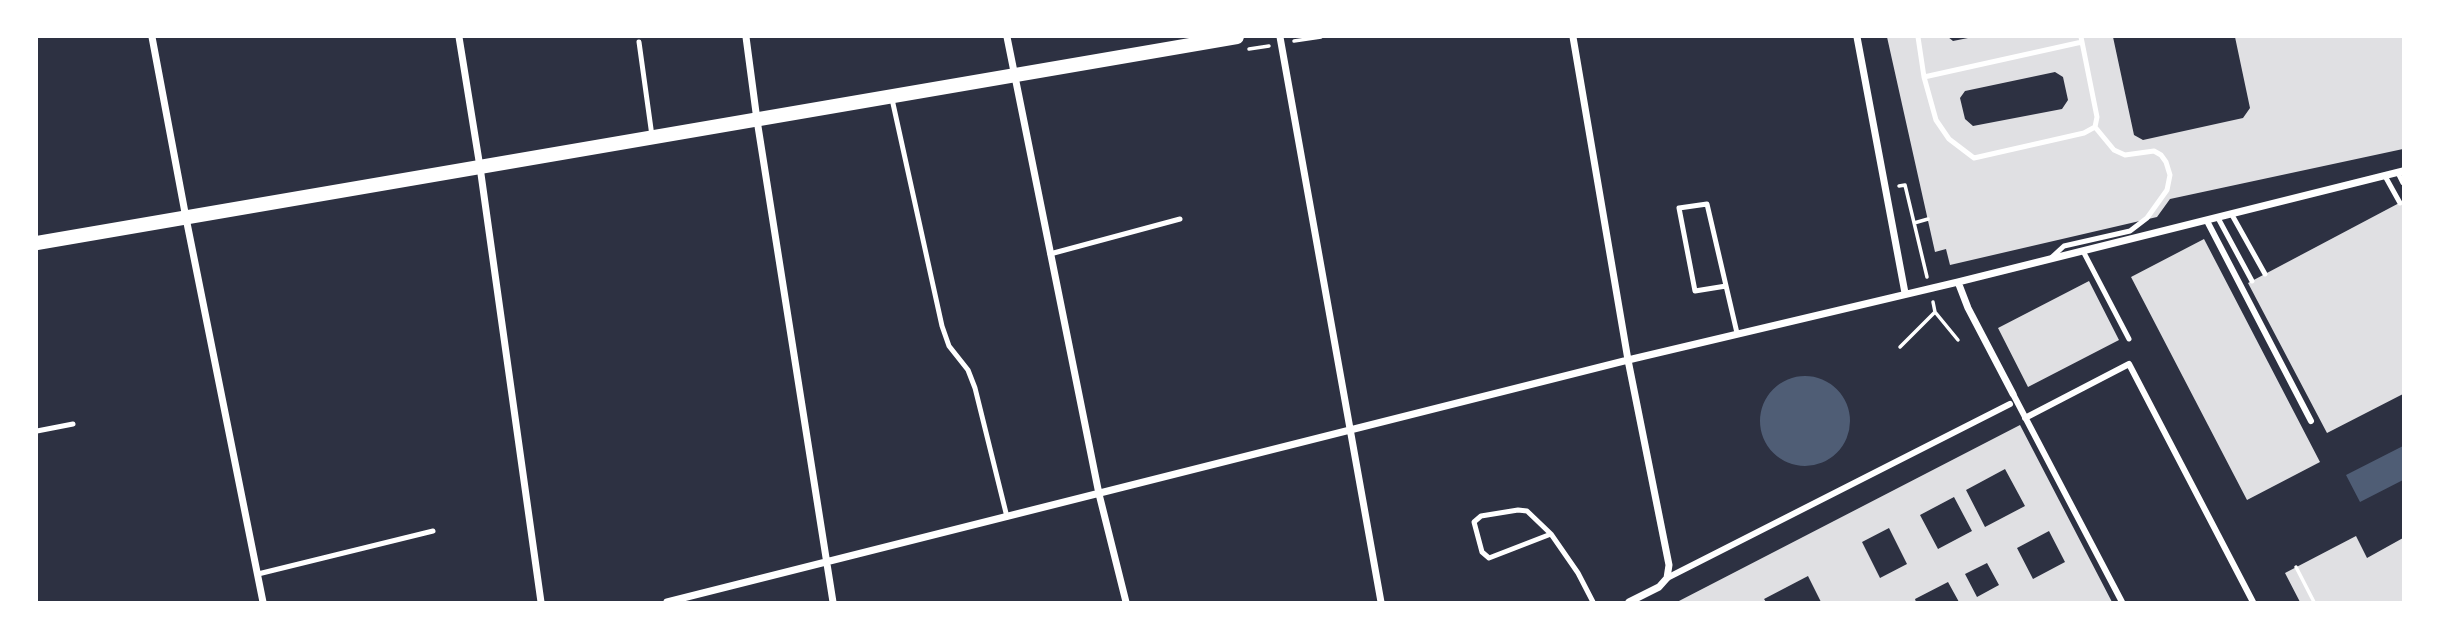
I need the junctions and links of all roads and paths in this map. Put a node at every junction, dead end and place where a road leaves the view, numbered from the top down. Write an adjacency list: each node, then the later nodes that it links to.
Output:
1 (152, 37): 25 (street)
2 (459, 37): 18 (street)
3 (746, 37): 15 (street)
4 (1007, 37): 12 (street)
5 (1237, 37): 12 (main road)
6 (1280, 37): 54 (street)
7 (1573, 37): 47 (street)
8 (1857, 37): 40 (street)
9 (1918, 37): 13 (lane)
10 (2081, 39): 13 (lane); 16 (lane)
11 (639, 42): 17 (lane)
12 (1014, 75): 14 (main road); 33 (street)
13 (1924, 78): 16 (lane)
14 (891, 96): 15 (main road); 56 (lane)
15 (757, 120): 17 (main road); 59 (street)
16 (2095, 127): 34 (lane)
17 (652, 137): 18 (main road)
18 (480, 167): 25 (main road); 64 (street)
19 (2400, 172): 20 (street); 21 (lane)
20 (2385, 176): 23 (lane); 24 (street)
21 (2403, 183)
22 (1905, 185): 30 (path)
23 (2400, 203)
24 (2232, 215): 26 (street); 35 (lane)
25 (186, 218): 31 (main road); 61 (street)
26 (2218, 218): 29 (street); 36 (lane)
27 (1180, 219): 33 (lane)
28 (1928, 219): 30 (path)
29 (2207, 221): 32 (street); 51 (street)
30 (1914, 223): 39 (path)
31 (37, 243)
32 (2083, 251): 34 (street); 44 (lane)
33 (1051, 254): 55 (street)
34 (2049, 259): 37 (street)
35 (2265, 274)
36 (2252, 281)
37 (1958, 282): 40 (street); 48 (street)
38 (1726, 286): 38 (lane); 43 (lane)
39 (1929, 286)
40 (1905, 293): 43 (street)
41 (1932, 299): 42 (path)
42 (1935, 312): 45 (path); 46 (path)
43 (1737, 333): 47 (street)
44 (2129, 339)
45 (1958, 340)
46 (1900, 347)
47 (1628, 360): 54 (street); 62 (street)
48 (2013, 394): 50 (street)
49 (2010, 404): 62 (street)
50 (2025, 418): 71 (street); 72 (street)
51 (2311, 421)
52 (73, 424): 53 (lane)
53 (37, 431)
54 (1349, 431): 55 (street); 68 (street)
55 (1099, 494): 56 (street); 67 (street)
56 (1007, 517): 59 (street)
57 (433, 531): 61 (lane)
58 (1551, 534): 58 (lane); 69 (lane)
59 (827, 562): 65 (street); 66 (street)
60 (2296, 567): 73 (path)
61 (258, 574): 63 (street)
62 (1667, 578): 70 (street)
63 (263, 602)
64 (541, 602)
65 (667, 602)
66 (834, 602)
67 (1126, 602)
68 (1381, 602)
69 (1593, 602)
70 (1629, 602)
71 (2122, 602)
72 (2253, 602)
73 (2314, 602)

